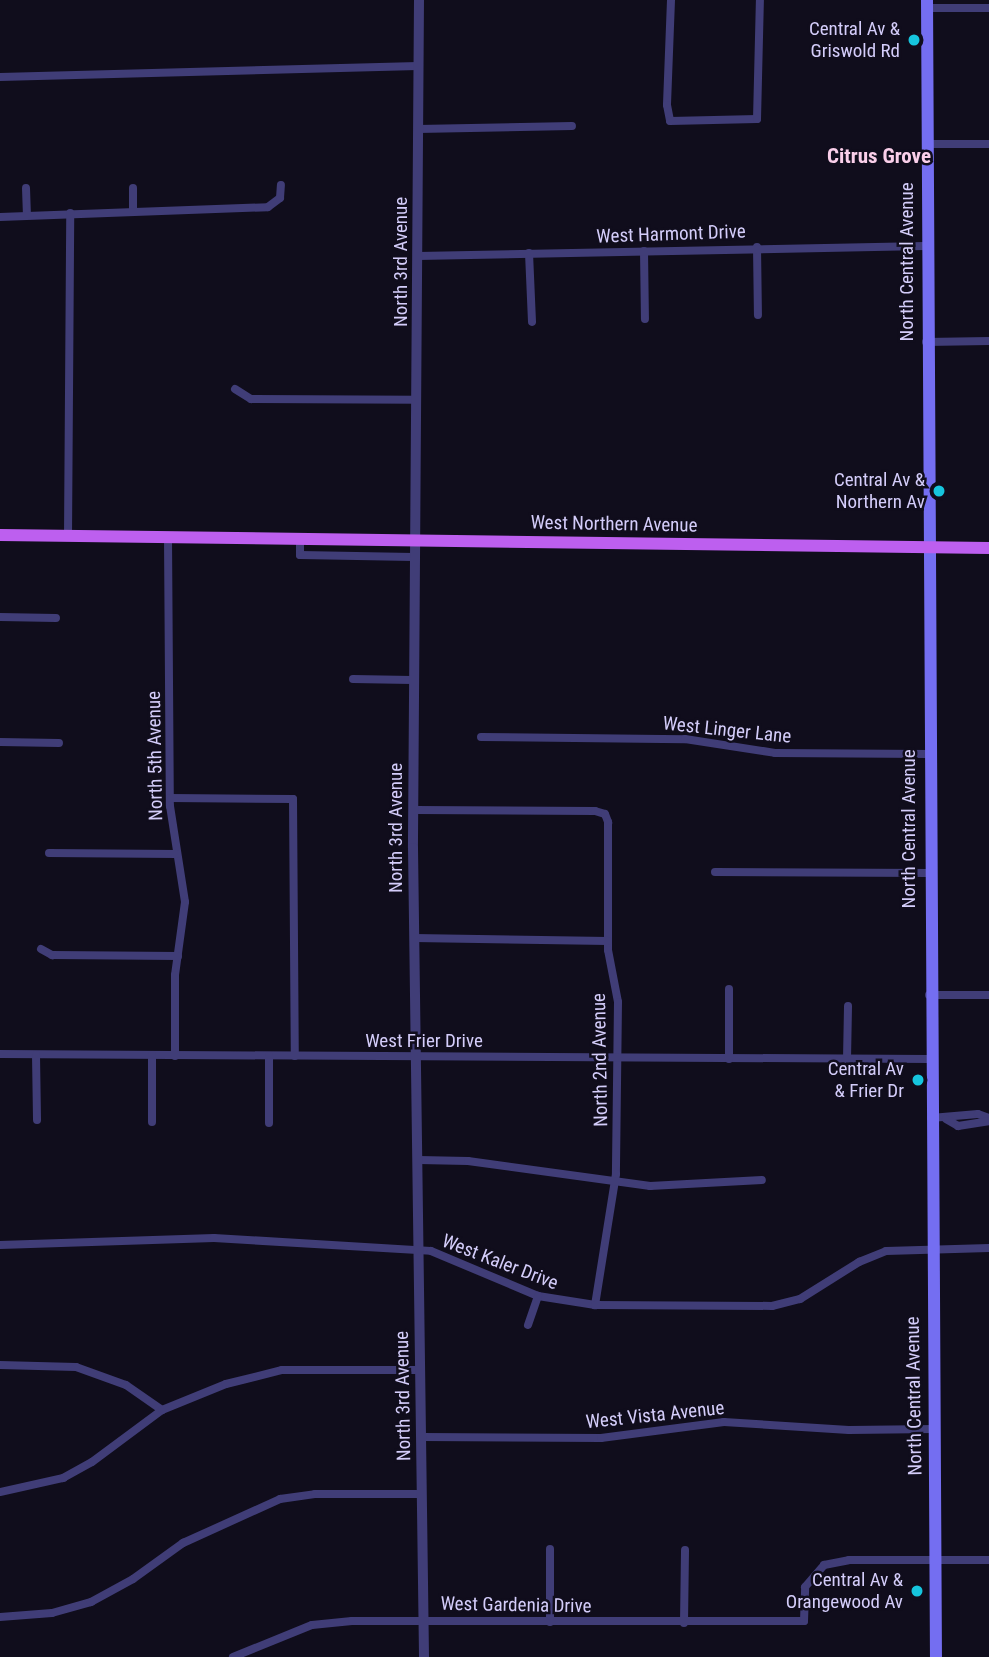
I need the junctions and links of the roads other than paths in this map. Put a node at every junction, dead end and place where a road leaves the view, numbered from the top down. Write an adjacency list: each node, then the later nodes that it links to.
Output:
1 (419, 0): 6 (street, North 3rd Avenue)
2 (671, 0): 3 (street)
3 (760, 0)
4 (927, 4): 5 (street); 10 (main road, North Central Avenue)
5 (989, 8)
6 (418, 66): 7 (street); 9 (street, North 3rd Avenue)
7 (0, 78)
8 (572, 126): 9 (street)
9 (418, 129): 23 (street, North 3rd Avenue)
10 (926, 144): 11 (street); 19 (main road, North Central Avenue)
11 (989, 144)
12 (281, 185): 15 (street)
13 (26, 188): 17 (street)
14 (133, 188): 15 (street)
15 (133, 211): 16 (street)
16 (70, 213): 17 (street); 32 (street)
17 (27, 215): 18 (street)
18 (0, 218)
19 (925, 246): 20 (street, West Harmont Drive); 28 (main road, North Central Avenue)
20 (757, 247): 21 (street, West Harmont Drive); 24 (street)
21 (643, 251): 22 (street, West Harmont Drive); 25 (street)
22 (529, 253): 23 (street, West Harmont Drive); 26 (street)
23 (418, 256): 30 (street, North 3rd Avenue)
24 (758, 315)
25 (645, 319)
26 (532, 322)
27 (989, 341): 28 (street)
28 (926, 342): 36 (main road, North Central Avenue)
29 (235, 388): 30 (street)
30 (417, 400): 35 (street, North 3rd Avenue)
31 (0, 535): 32 (main road, West Northern Avenue)
32 (68, 536): 33 (main road, West Northern Avenue)
33 (169, 538): 34 (main road, West Northern Avenue); 47 (street, North 5th Avenue)
34 (300, 539): 35 (main road, West Northern Avenue); 38 (street)
35 (414, 540): 36 (main road, West Northern Avenue); 38 (street, North 3rd Avenue)
36 (928, 547): 37 (main road, West Northern Avenue); 46 (main road, North Central Avenue)
37 (989, 548)
38 (413, 557): 42 (street, North 3rd Avenue)
39 (0, 617): 40 (street)
40 (57, 618)
41 (353, 679): 42 (street)
42 (412, 680): 48 (street, North 3rd Avenue)
43 (481, 737): 46 (street, West Linger Lane)
44 (0, 743): 45 (street)
45 (59, 743)
46 (928, 754): 52 (main road, North Central Avenue)
47 (170, 798): 50 (street, North 5th Avenue); 66 (street)
48 (415, 810): 53 (street, North 3rd Avenue); 54 (street, North 2nd Avenue)
49 (49, 853): 50 (street)
50 (177, 854): 56 (street, North 5th Avenue)
51 (715, 873): 52 (street)
52 (929, 873): 58 (main road, North Central Avenue)
53 (414, 938): 54 (street); 67 (street, North 3rd Avenue)
54 (608, 941): 68 (street, North 2nd Avenue)
55 (41, 949): 56 (street)
56 (178, 956): 64 (street, North 5th Avenue)
57 (729, 989): 69 (street)
58 (929, 995): 59 (street); 71 (main road, North Central Avenue)
59 (989, 995)
60 (848, 1006): 70 (street)
61 (0, 1054): 62 (street, West Frier Drive)
62 (36, 1055): 63 (street, West Frier Drive); 73 (street)
63 (152, 1055): 64 (street, West Frier Drive); 75 (street)
64 (175, 1056): 65 (street, West Frier Drive)
65 (269, 1056): 66 (street, West Frier Drive); 76 (street)
66 (295, 1056): 67 (street, West Frier Drive)
67 (417, 1056): 68 (street, West Frier Drive); 77 (street, North 3rd Avenue)
68 (618, 1058): 69 (street, West Frier Drive); 79 (street, North 2nd Avenue)
69 (729, 1059): 70 (street, West Frier Drive)
70 (847, 1059): 71 (street, West Frier Drive)
71 (930, 1059): 72 (main road, North Central Avenue)
72 (931, 1118): 74 (street); 81 (main road, North Central Avenue)
73 (37, 1120)
74 (989, 1120)
75 (152, 1122)
76 (269, 1123)
77 (419, 1160): 79 (street); 83 (street, North 3rd Avenue)
78 (762, 1180): 79 (street)
79 (615, 1183): 85 (street, North 2nd Avenue)
80 (0, 1245): 83 (street, West Kaler Drive)
81 (932, 1248): 82 (street, West Kaler Drive); 85 (street, West Kaler Drive); 90 (main road, North Central Avenue)
82 (989, 1248)
83 (418, 1250): 84 (street, West Kaler Drive); 88 (street, North 3rd Avenue)
84 (538, 1296): 85 (street, West Kaler Drive); 86 (street)
85 (595, 1305)
86 (528, 1325)
87 (0, 1365): 89 (street)
88 (421, 1370): 89 (street); 91 (street, North 3rd Avenue)
89 (162, 1410): 92 (street)
90 (934, 1429): 91 (street, West Vista Avenue); 96 (main road, North Central Avenue)
91 (422, 1437): 93 (street, North 3rd Avenue)
92 (0, 1492)
93 (422, 1494): 98 (street); 99 (street, North 3rd Avenue)
94 (550, 1549): 100 (street)
95 (685, 1550): 101 (street)
96 (935, 1560): 97 (street); 101 (street, West Gardenia Drive); 104 (main road, North Central Avenue)
97 (989, 1560)
98 (0, 1617)
99 (424, 1620): 100 (street, West Gardenia Drive); 102 (street, West Gardenia Drive); 103 (street, North 3rd Avenue)
100 (550, 1622): 101 (street, West Gardenia Drive)
101 (684, 1623)
102 (233, 1657)
103 (424, 1657)
104 (936, 1657)

